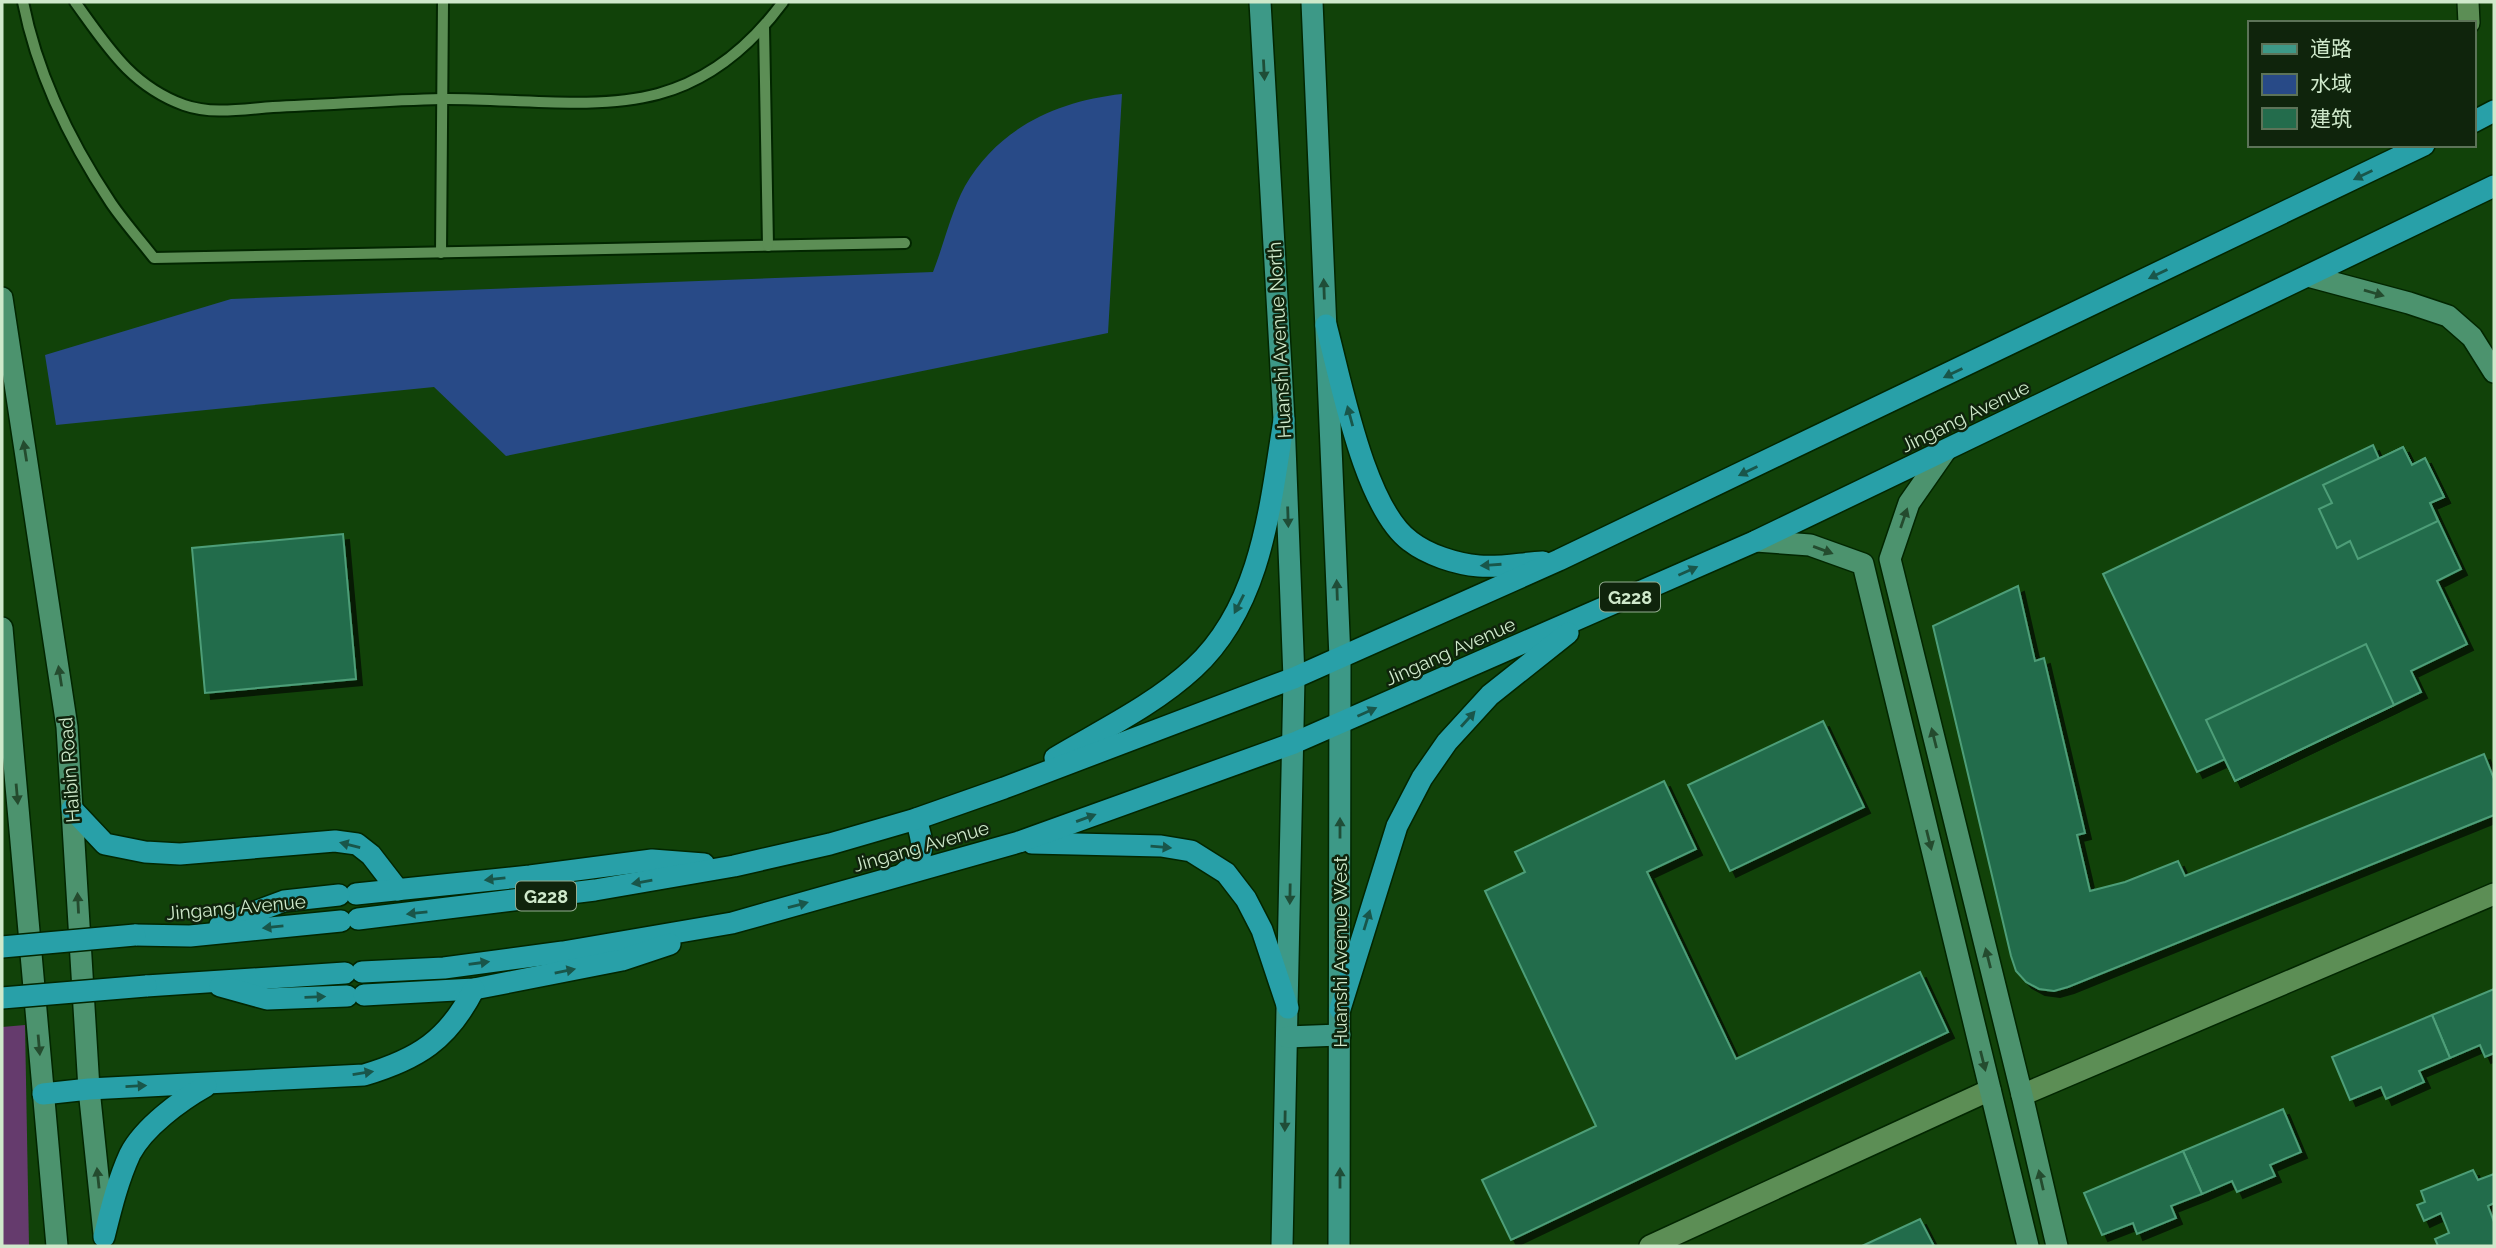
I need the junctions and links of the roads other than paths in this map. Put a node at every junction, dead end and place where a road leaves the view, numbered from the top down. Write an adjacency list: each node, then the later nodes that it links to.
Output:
1 (23, 2): 17 (lane)
2 (75, 2): 10 (lane)
3 (443, 2): 10 (lane)
4 (783, 2): 9 (lane)
5 (1260, 2): 22 (main road, Huanshi Avenue North, one-way to 22)
6 (1312, 2): 20 (main road, one-way to 6)
7 (2468, 2): 8 (street)
8 (2469, 21)
9 (764, 27): 10 (lane); 16 (lane)
10 (442, 99): 17 (lane)
11 (2494, 111): 12 (highway)
12 (2475, 121)
13 (2420, 147): 25 (highway, Jingang Avenue / G228, one-way to 25)
14 (2494, 186): 18 (highway, Jingang Avenue / G228)
15 (905, 243): 16 (lane)
16 (768, 246): 17 (lane)
17 (440, 253)
18 (2308, 276): 21 (street, one-way to 21); 23 (highway, Jingang Avenue / G228)
19 (2, 298): 33 (street, Haibin Road, one-way to 19)
20 (1326, 325): 25 (highway, one-way to 20); 28 (main road, one-way to 20)
21 (2494, 372)
22 (1284, 420): 29 (main road, Huanshi Avenue North, one-way to 29); 32 (highway, one-way to 32)
23 (1946, 450): 24 (highway, Jingang Avenue / G228); 54 (street, one-way to 23)
24 (1756, 541): 26 (highway, Jingang Avenue / G228, one-way to 24); 52 (street, one-way to 52)
25 (1559, 560): 28 (highway, Jingang Avenue / G228)
26 (1592, 613): 30 (highway, Jingang Avenue / G228, one-way to 26); 47 (highway, one-way to 26)
27 (2, 628): 53 (street, one-way to 53)
28 (1340, 658): 29 (highway, Jingang Avenue / G228); 30 (main road, Huanshi Avenue West)
29 (1294, 678): 31 (main road); 32 (highway, Jingang Avenue / G228)
30 (1340, 724): 31 (highway, Jingang Avenue / G228); 47 (main road, Huanshi Avenue West, one-way to 30)
31 (1294, 743): 35 (highway, Jingang Avenue / G228, one-way to 31); 46 (main road, one-way to 46)
32 (1004, 788): 34 (highway, Jingang Avenue / G228)
33 (72, 809): 38 (highway, one-way to 33); 51 (street, Haibin Road, one-way to 33)
34 (916, 819): 36 (highway, Jingang Avenue / G228); 37 (highway)
35 (1019, 842): 37 (highway, Jingang Avenue / G228); 46 (highway, one-way to 46)
36 (734, 866): 38 (highway, one-way to 38); 41 (highway, Jingang Avenue / G228, one-way to 41)
37 (902, 876): 40 (highway, Jingang Avenue / G228, one-way to 37)
38 (398, 890): 41 (highway)
39 (2494, 894): 54 (street)
40 (732, 923): 43 (highway, Jingang Avenue / G228, one-way to 40); 44 (highway, one-way to 40)
41 (190, 936): 42 (highway, Jingang Avenue / G228, bridge)
42 (2, 947)
43 (201, 981): 44 (highway, one-way to 44); 45 (highway, Jingang Avenue / G228, bridge)
44 (474, 989): 50 (highway, one-way to 44)
45 (2, 998)
46 (1288, 1007): 49 (main road)
47 (1340, 1009): 48 (main road, Huanshi Avenue West)
48 (1340, 1035): 49 (main road); 58 (main road, Huanshi Avenue West, one-way to 48)
49 (1287, 1037): 57 (main road, one-way to 57)
50 (212, 1082): 51 (highway, one-way to 50); 55 (highway)
51 (89, 1088): 53 (highway); 55 (street, Haibin Road, one-way to 51)
52 (1990, 1090): 59 (street); 60 (street)
53 (43, 1094): 56 (street)
54 (2022, 1095): 61 (street, one-way to 54)
55 (104, 1242)
56 (57, 1246)
57 (1282, 1246)
58 (1339, 1246)
59 (1650, 1246)
60 (2028, 1246)
61 (2057, 1246)

